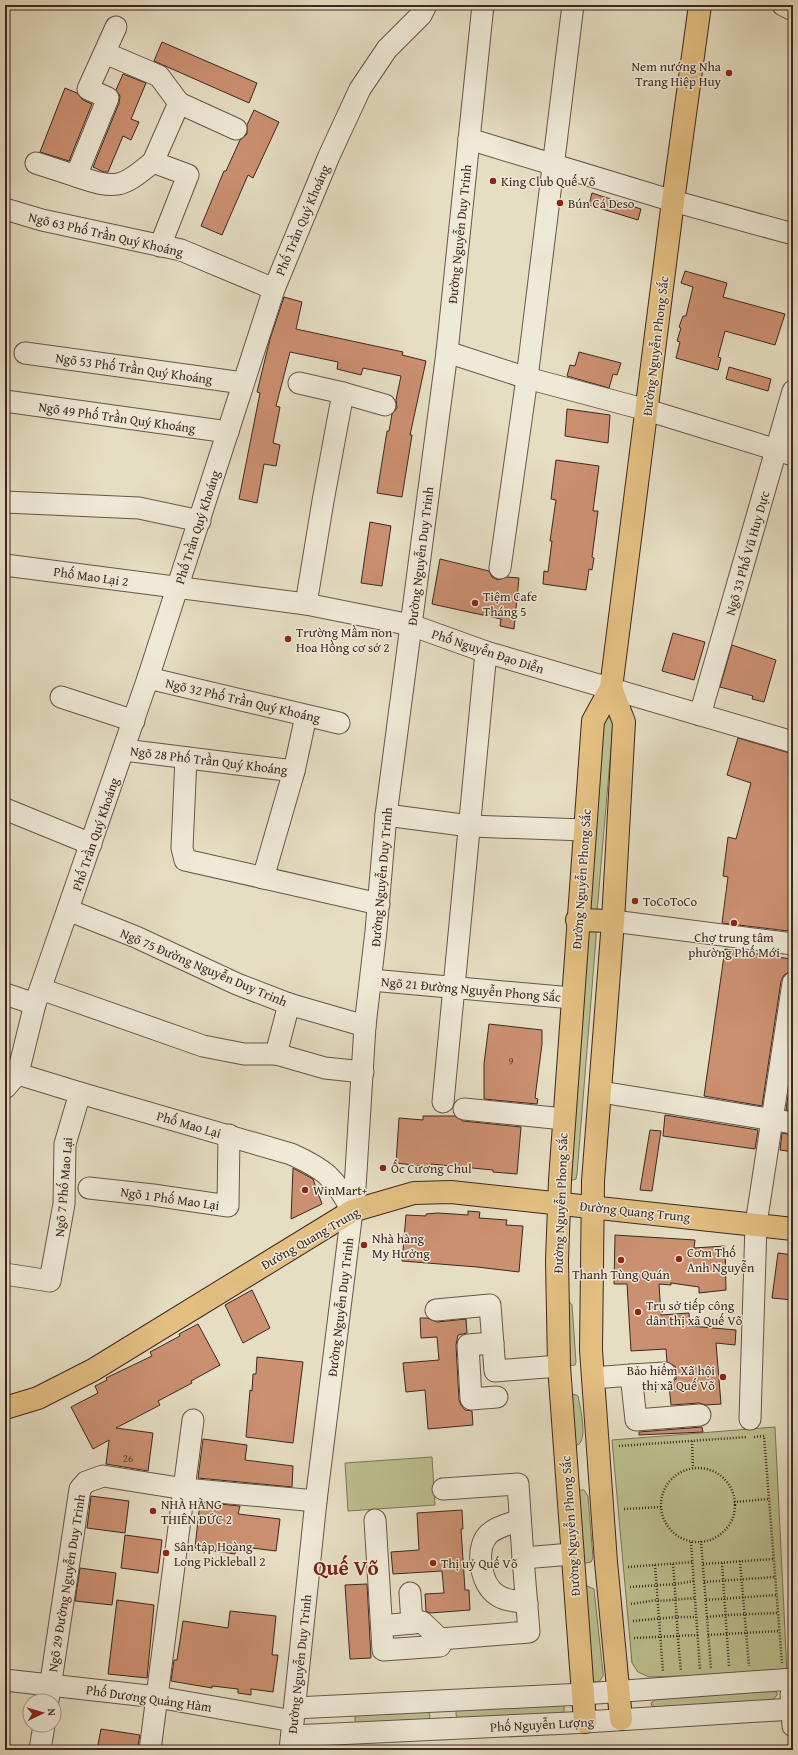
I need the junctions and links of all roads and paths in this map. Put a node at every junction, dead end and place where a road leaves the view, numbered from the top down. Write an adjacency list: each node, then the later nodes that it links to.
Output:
1 (426, 5): 20 (street, Phố Trần Quý Khoáng)
2 (483, 5): 11 (street, Đường Nguyễn Duy Trinh)
3 (573, 5): 14 (street)
4 (700, 5): 16 (main road, Đường Nguyễn Phong Sắc)
5 (783, 5): 6 (street)
6 (793, 10)
7 (116, 28): 8 (street)
8 (105, 53): 9 (street); 15 (street)
9 (179, 103): 10 (street); 12 (street)
10 (236, 129)
11 (469, 139): 14 (street); 21 (street, Đường Nguyễn Duy Trinh)
12 (153, 162): 15 (street); 19 (street)
13 (36, 163): 15 (street)
14 (552, 165): 16 (street); 23 (street)
15 (76, 176)
16 (673, 201): 18 (street); 30 (main road, Đường Nguyễn Phong Sắc)
17 (5, 209): 19 (street, Ngõ 63 Phố Trần Quý Khoáng)
18 (793, 234)
19 (160, 246): 20 (street, Ngõ 63 Phố Trần Quý Khoáng)
20 (274, 289): 25 (street, Phố Trần Quý Khoáng)
21 (447, 352): 23 (street); 39 (street, Đường Nguyễn Duy Trinh)
22 (25, 353): 25 (street, Ngõ 53 Phố Trần Quý Khoáng)
23 (527, 378): 30 (street); 36 (street)
24 (299, 383): 27 (street)
25 (243, 384): 31 (street, Phố Trần Quý Khoáng)
26 (793, 391): 32 (street, Ngõ 33 Phố Vũ Huy Dực)
27 (343, 393): 29 (street); 38 (street)
28 (5, 401): 31 (street, Ngõ 49 Phố Trần Quý Khoáng)
29 (385, 405)
30 (648, 410): 32 (street); 42 (main road, Đường Nguyễn Phong Sắc)
31 (228, 432): 34 (street, Phố Trần Quý Khoáng)
32 (785, 452): 44 (street, Ngõ 33 Phố Vũ Huy Dực)
33 (5, 502): 34 (street)
34 (200, 521): 37 (street, Phố Trần Quý Khoáng)
35 (5, 565): 37 (street, Phố Mao Lại 2)
36 (500, 568)
37 (178, 588): 38 (street, Phố Nguyễn Đạo Diễn); 41 (street, Phố Trần Quý Khoáng)
38 (306, 604): 39 (street, Phố Nguyễn Đạo Diễn)
39 (411, 625): 40 (street, Phố Nguyễn Đạo Diễn); 53 (street, Đường Nguyễn Duy Trinh)
40 (486, 652): 42 (street, Phố Nguyễn Đạo Diễn); 54 (street)
41 (148, 678): 45 (street, Ngõ 32 Phố Trần Quý Khoáng); 46 (street, Phố Trần Quý Khoáng)
42 (611, 688): 44 (street, Phố Nguyễn Đạo Diễn); 55 (main road, Đường Nguyễn Phong Sắc); 61 (main road, Đường Nguyễn Phong Sắc)
43 (61, 697): 46 (street)
44 (700, 715): 48 (street, Phố Nguyễn Đạo Diễn)
45 (306, 716): 47 (street, Ngõ 32 Phố Trần Quý Khoáng); 51 (street)
46 (134, 721): 49 (street, Phố Trần Quý Khoáng)
47 (339, 723)
48 (793, 742)
49 (124, 750): 50 (street, Ngõ 28 Phố Trần Quý Khoáng); 56 (street, Phố Trần Quý Khoáng)
50 (186, 758): 51 (street, Ngõ 28 Phố Trần Quý Khoáng); 57 (street)
51 (294, 770): 57 (street)
52 (5, 809): 56 (street)
53 (386, 816): 54 (street); 58 (street, Đường Nguyễn Duy Trinh)
54 (470, 826): 55 (street); 65 (street)
55 (584, 830): 60 (main road, Đường Nguyễn Phong Sắc)
56 (91, 844): 59 (street, Phố Trần Quý Khoáng)
57 (263, 878): 58 (street)
58 (379, 904): 63 (street, Đường Nguyễn Duy Trinh)
59 (68, 910): 67 (street, Phố Trần Quý Khoáng); 69 (street, Ngõ 75 Đường Nguyễn Duy Trinh)
60 (577, 920): 61 (main road); 68 (main road, Đường Nguyễn Phong Sắc)
61 (613, 921): 62 (street); 74 (main road, Đường Nguyễn Phong Sắc)
62 (793, 944)
63 (371, 980): 65 (street, Ngõ 21 Đường Nguyễn Phong Sắc); 70 (street, Đường Nguyễn Duy Trinh)
64 (793, 983): 79 (street)
65 (454, 988): 68 (street, Ngõ 21 Đường Nguyễn Phong Sắc); 76 (street)
66 (5, 994): 67 (street)
67 (38, 996): 71 (street); 73 (street, Phố Trần Quý Khoáng)
68 (572, 998): 78 (main road, Đường Nguyễn Phong Sắc)
69 (289, 1004): 70 (street, Ngõ 75 Đường Nguyễn Duy Trinh); 71 (street)
70 (365, 1026): 72 (street, Đường Nguyễn Duy Trinh)
71 (276, 1054): 72 (street)
72 (363, 1072): 85 (street, Đường Nguyễn Duy Trinh)
73 (9, 1077): 75 (street, Phố Mao Lại)
74 (601, 1092): 79 (street); 84 (main road, Đường Nguyễn Phong Sắc)
75 (80, 1093): 81 (street, Phố Mao Lại); 88 (street, Ngõ 7 Phố Mao Lại)
76 (443, 1102)
77 (464, 1109): 78 (street)
78 (564, 1119): 83 (main road, Đường Nguyễn Phong Sắc)
79 (772, 1120): 80 (street); 86 (street)
80 (793, 1123)
81 (229, 1135): 82 (street, Ngõ 1 Phố Mao Lại); 85 (street, Phố Mao Lại)
82 (89, 1188)
83 (559, 1203): 84 (main road, Đường Quang Trung); 85 (main road, Đường Quang Trung); 93 (main road, Đường Nguyễn Phong Sắc)
84 (593, 1206): 86 (main road, Đường Quang Trung); 96 (main road, Đường Nguyễn Phong Sắc)
85 (352, 1211): 97 (main road, Đường Quang Trung); 109 (street, Đường Nguyễn Duy Trinh)
86 (756, 1224): 87 (main road, Đường Quang Trung); 99 (street)
87 (793, 1229)
88 (5, 1274)
89 (436, 1310): 90 (street)
90 (493, 1343): 91 (street); 92 (street)
91 (495, 1371): 92 (street); 92 (street); 93 (street)
92 (470, 1373)
93 (559, 1373): 96 (main road); 105 (main road, Đường Nguyễn Phong Sắc)
94 (665, 1373): 95 (street)
95 (631, 1375): 96 (street); 98 (street)
96 (593, 1378): 103 (main road, Đường Nguyễn Phong Sắc)
97 (5, 1408)
98 (700, 1415)
99 (750, 1419)
100 (193, 1420): 106 (street)
101 (692, 1441): 102 (path); 104 (path); 108 (path)
102 (619, 1446)
103 (598, 1466): 105 (main road); 172 (main road, Đường Nguyễn Phong Sắc)
104 (693, 1468): 110 (path); 111 (path)
105 (565, 1469): 117 (main road, Đường Nguyễn Phong Sắc)
106 (185, 1489): 109 (street, Ngõ 29 Đường Nguyễn Duy Trinh); 173 (street, Ngõ 29 Đường Nguyễn Duy Trinh); 176 (street)
107 (443, 1489): 114 (street)
108 (769, 1499): 110 (path); 119 (path)
109 (316, 1501): 181 (street, Đường Nguyễn Duy Trinh)
110 (734, 1502): 116 (path)
111 (661, 1507): 112 (path); 115 (path)
112 (624, 1509)
113 (375, 1520): 154 (street)
114 (520, 1520): 118 (street); 143 (street)
115 (691, 1542): 116 (path); 121 (path)
116 (701, 1542): 124 (path)
117 (572, 1554): 118 (street); 175 (main road, Đường Nguyễn Phong Sắc)
118 (523, 1558): 143 (street)
119 (773, 1559): 120 (path); 127 (path)
120 (740, 1561): 122 (path); 128 (path)
121 (693, 1562): 123 (path); 129 (path)
122 (722, 1562): 124 (path); 130 (path)
123 (673, 1564): 125 (path); 132 (path)
124 (703, 1564): 131 (path)
125 (655, 1565): 126 (path); 133 (path)
126 (628, 1567)
127 (775, 1577): 128 (path); 136 (path)
128 (742, 1580): 130 (path); 137 (path)
129 (694, 1581): 132 (path); 138 (path)
130 (723, 1581): 131 (path); 142 (path)
131 (704, 1582): 141 (path)
132 (676, 1584): 133 (path); 140 (path)
133 (657, 1586): 134 (path); 139 (path)
134 (630, 1587)
135 (410, 1593): 153 (street)
136 (776, 1595): 137 (path); 145 (path)
137 (743, 1596): 142 (path); 147 (path)
138 (695, 1598): 140 (path); 149 (path)
139 (657, 1600): 140 (path); 144 (path); 151 (path)
140 (675, 1600): 148 (path)
141 (706, 1600): 142 (path); 150 (path)
142 (725, 1600): 146 (path)
143 (527, 1603): 163 (street)
144 (631, 1604)
145 (778, 1613): 147 (path); 155 (path)
146 (726, 1614): 147 (path); 150 (path); 157 (path)
147 (744, 1614): 156 (path)
148 (676, 1617): 149 (path); 151 (path); 160 (path)
149 (696, 1617): 158 (path)
150 (707, 1617): 159 (path)
151 (660, 1619): 152 (path); 161 (path)
152 (633, 1621)
153 (412, 1623): 154 (street); 163 (street)
154 (382, 1626): 163 (street)
155 (779, 1631): 156 (path); 170 (path)
156 (746, 1632): 157 (path); 164 (path)
157 (727, 1634): 159 (path); 165 (path)
158 (698, 1635): 160 (path); 167 (path)
159 (708, 1635): 166 (path)
160 (677, 1636): 161 (path); 168 (path)
161 (659, 1637): 162 (path); 169 (path)
162 (634, 1638)
163 (440, 1639)
164 (749, 1668)
165 (730, 1669)
166 (711, 1670)
167 (700, 1671)
168 (681, 1672)
169 (663, 1674)
170 (788, 1676): 172 (street); 178 (street)
171 (5, 1680): 173 (street, Phố Dương Quảng Hàm)
172 (619, 1692): 175 (street); 179 (main road, Đường Nguyễn Phong Sắc)
173 (49, 1693)
174 (62, 1693): 176 (street, Phố Dương Quảng Hàm)
175 (583, 1694): 177 (street); 180 (main road, Đường Nguyễn Phong Sắc)
176 (157, 1697): 181 (street, Phố Dương Quảng Hàm); 185 (street)
177 (442, 1701): 181 (street); 182 (street)
178 (793, 1714): 179 (street, Phố Nguyễn Lượng)
179 (621, 1719): 180 (street, Phố Nguyễn Lượng)
180 (585, 1722): 182 (street, Phố Nguyễn Lượng)
181 (292, 1729): 182 (street, Phố Nguyễn Lượng)
182 (443, 1729)
183 (43, 1733): 184 (street)
184 (40, 1750)
185 (150, 1750)

